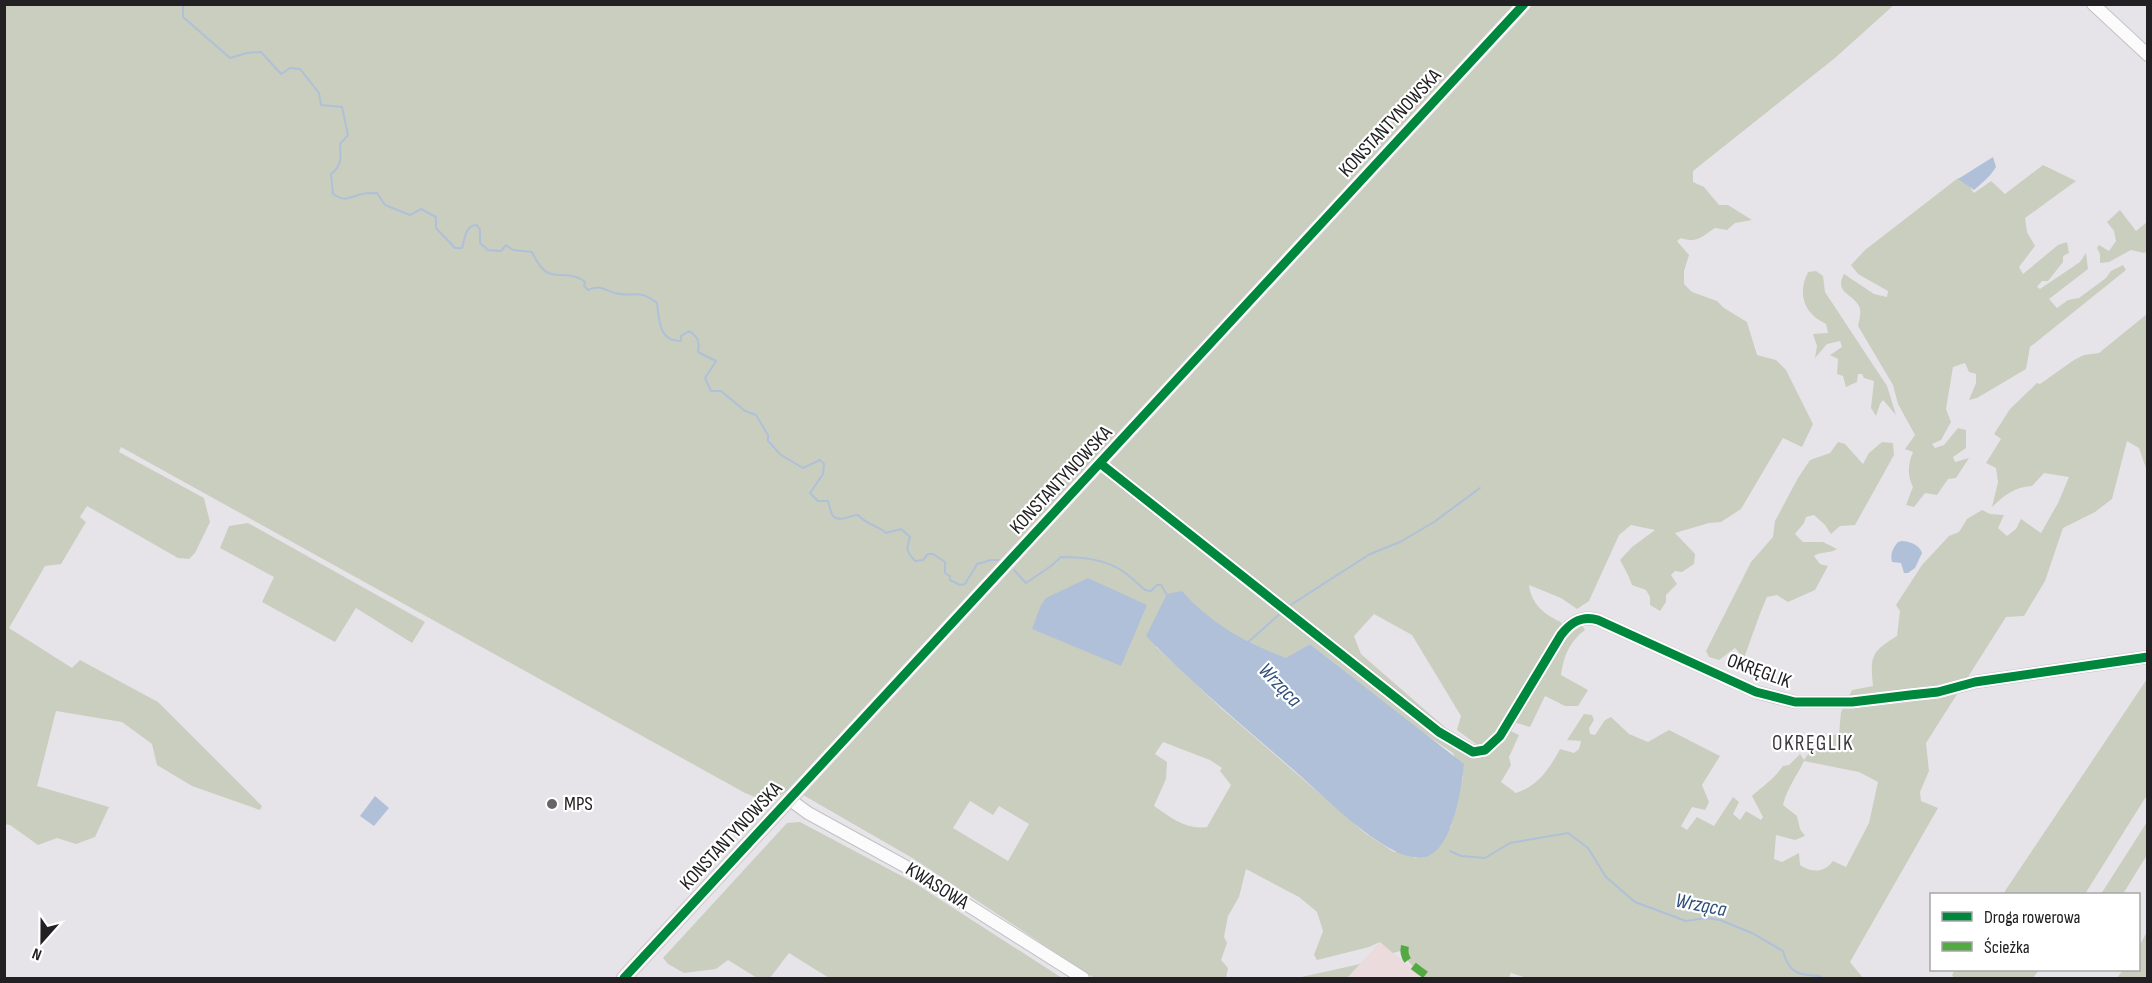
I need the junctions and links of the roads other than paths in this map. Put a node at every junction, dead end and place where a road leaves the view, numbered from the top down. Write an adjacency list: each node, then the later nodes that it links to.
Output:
1 (1524, 4): 4 (main road, KONSTANTYNOWSKA)
2 (2092, 4): 3 (street)
3 (2148, 55)
4 (1101, 464): 5 (street, OKRĘGLIK); 6 (main road, KONSTANTYNOWSKA)
5 (2148, 657)
6 (789, 800): 7 (main road, KONSTANTYNOWSKA); 8 (street, KWASOWA)
7 (624, 978)
8 (1083, 978)

